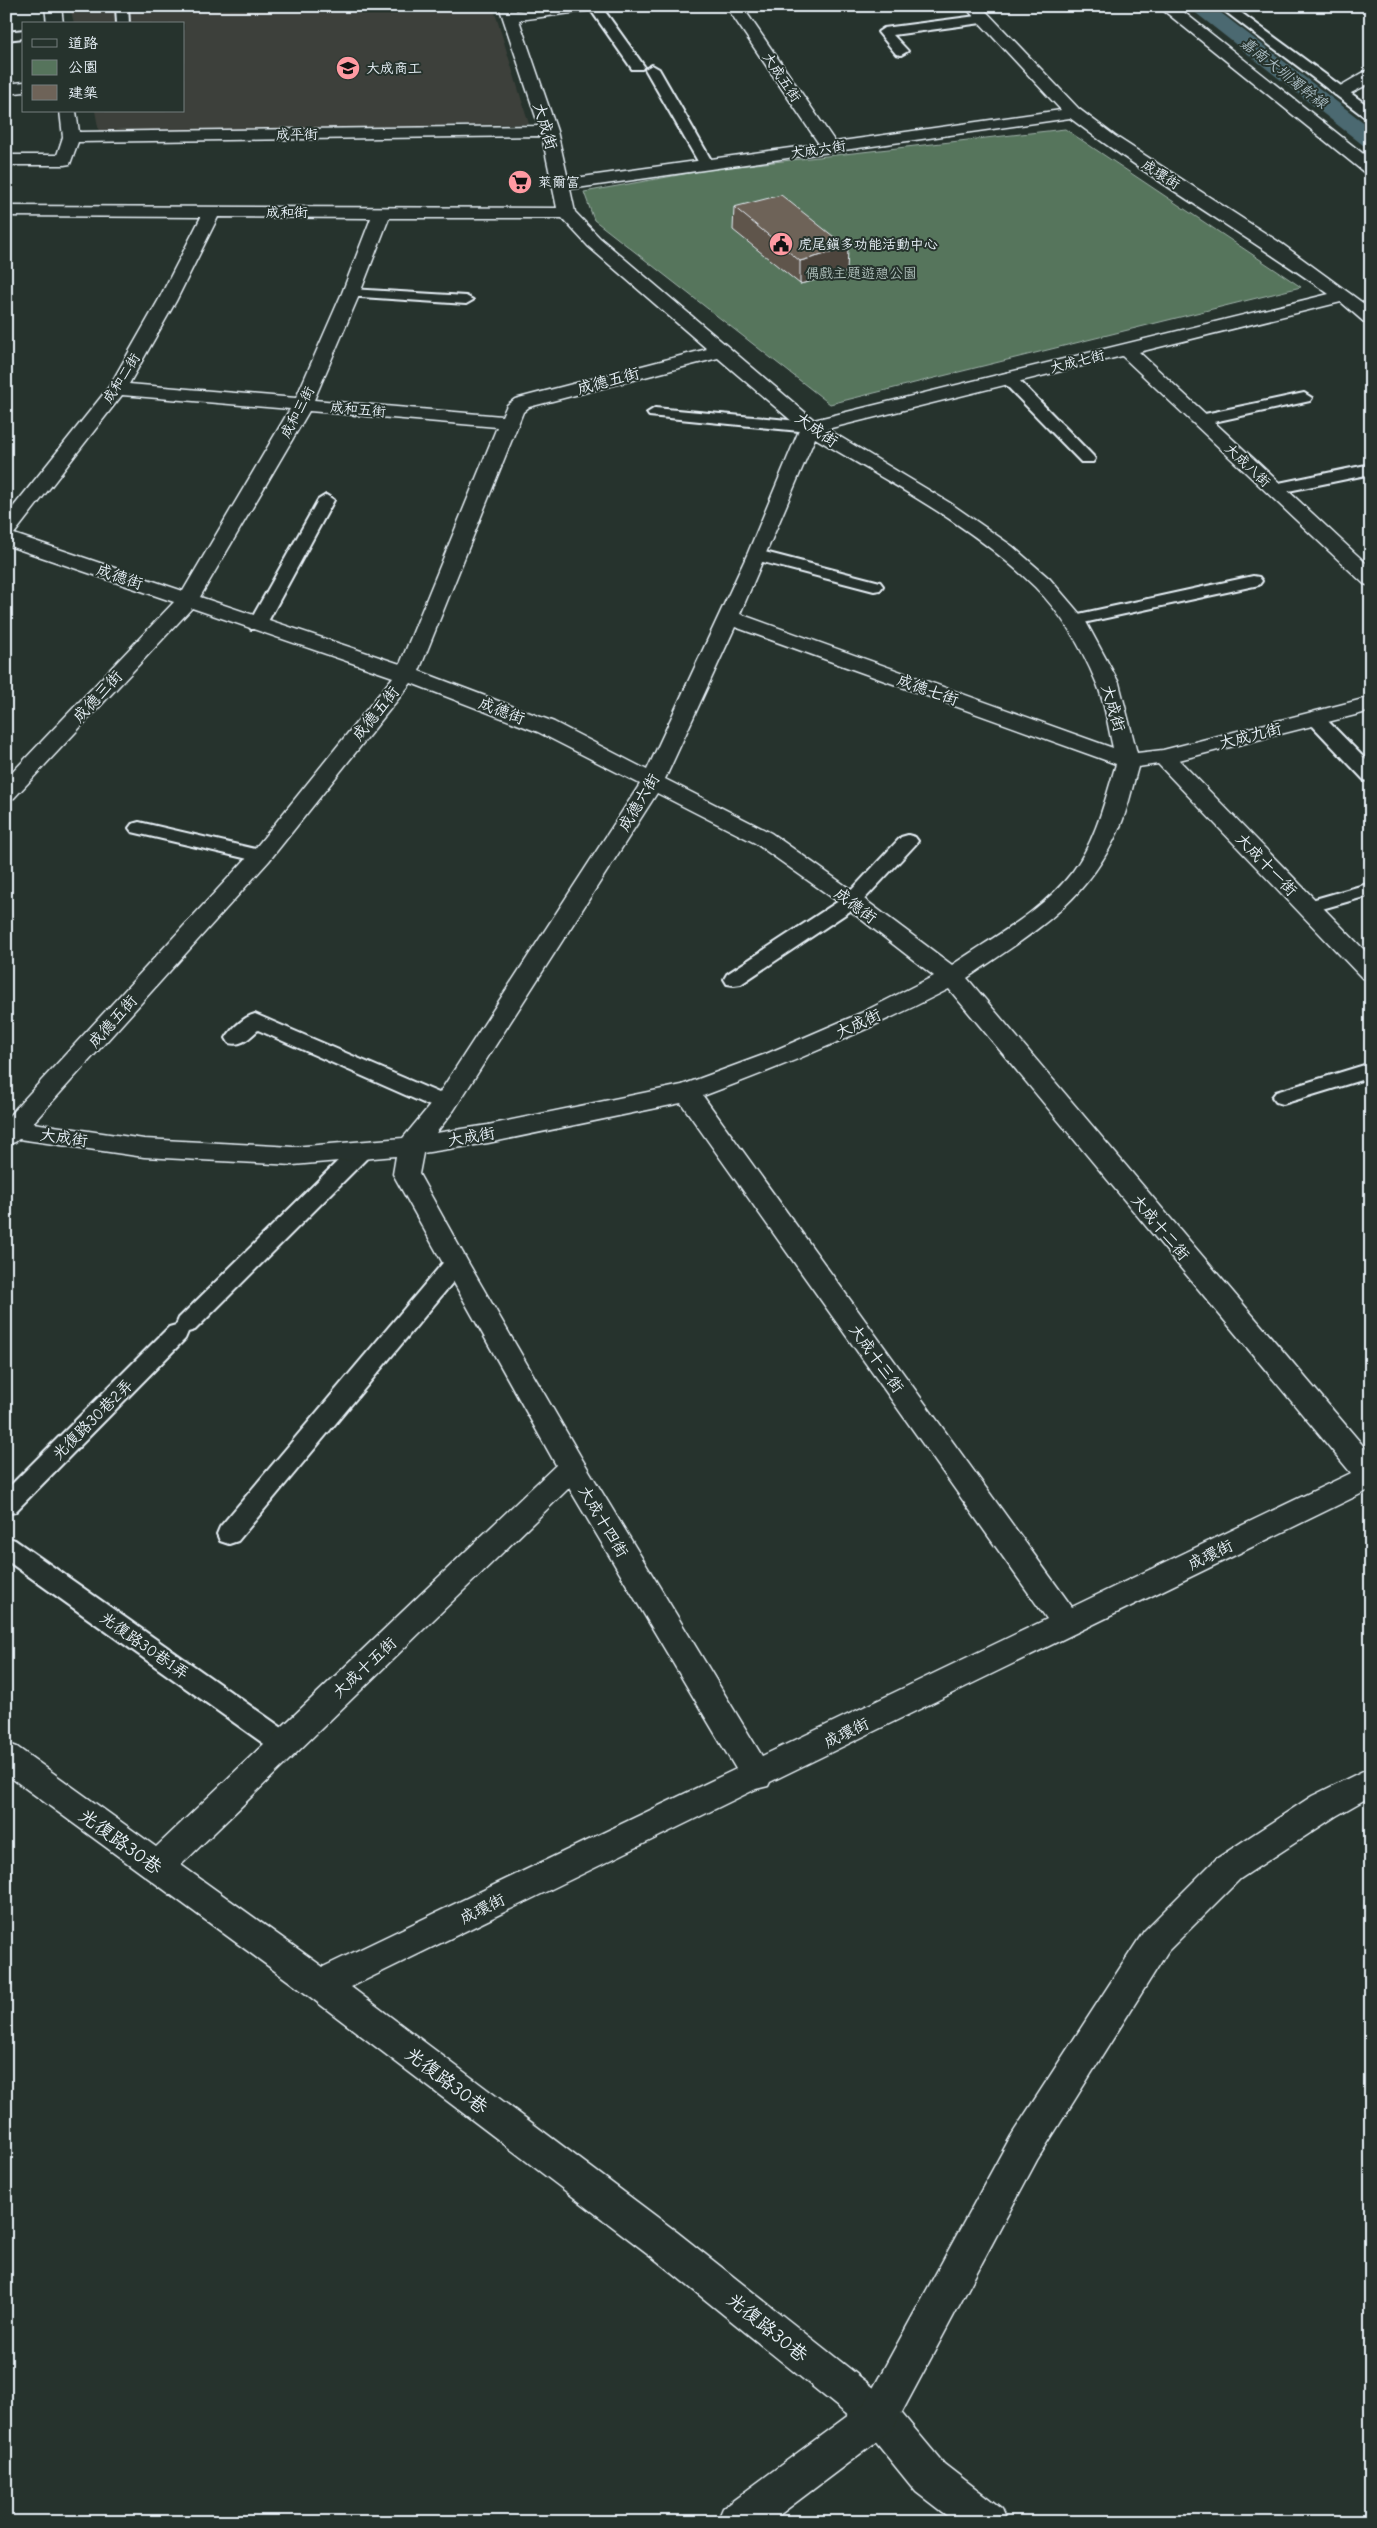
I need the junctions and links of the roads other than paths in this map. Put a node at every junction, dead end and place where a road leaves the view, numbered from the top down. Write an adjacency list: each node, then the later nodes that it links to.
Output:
1 (53, 6): 11 (street)
2 (122, 6): 12 (lane)
3 (586, 6): 9 (street)
4 (594, 6): 16 (lane)
5 (734, 6): 27 (street, 大成五街)
6 (972, 6): 10 (street, 成環街)
7 (1166, 6): 30 (street)
8 (1224, 6): 21 (lane)
9 (509, 11): 25 (street, 大成街)
10 (984, 19): 15 (lane); 23 (street, 成環街)
11 (55, 22)
12 (123, 22)
13 (22, 34): 14 (lane)
14 (6, 36)
15 (901, 51)
16 (637, 66)
17 (652, 69): 29 (lane)
18 (1371, 73): 21 (street)
19 (22, 87): 20 (street)
20 (6, 89)
21 (1340, 92): 24 (lane)
22 (68, 112): 26 (street)
23 (1073, 113): 27 (street, 大成六街); 37 (street, 成環街)
24 (1371, 115)
25 (549, 131): 26 (street, 成平街); 31 (street, 大成街)
26 (71, 137): 28 (street)
27 (830, 147): 29 (street, 大成六街)
28 (6, 160)
29 (707, 165): 31 (street, 大成六街)
30 (1371, 169)
31 (563, 185): 35 (street, 大成街)
32 (6, 211): 33 (street, 成和街)
33 (212, 212): 34 (street, 成和街); 43 (street, 成和二街)
34 (382, 212): 35 (street, 成和街); 36 (street, 成和三街)
35 (567, 213): 41 (street, 大成街)
36 (351, 293): 38 (lane); 45 (street, 成和三街)
37 (1344, 296): 39 (street, 成環街); 40 (street, 大成七街)
38 (466, 300)
39 (1371, 318)
40 (1125, 349): 42 (street, 大成七街); 47 (street, 大成八街)
41 (721, 351): 48 (street, 成德五街); 49 (street, 大成街)
42 (1008, 378): 49 (street, 大成七街); 50 (lane)
43 (117, 389): 45 (street, 成和五街); 54 (street, 成和二街)
44 (1304, 398): 47 (lane)
45 (303, 404): 48 (street, 成和五街); 60 (street, 成和三街)
46 (655, 413): 49 (lane)
47 (1200, 420): 52 (street, 大成八街)
48 (510, 422): 64 (street, 成德五街)
49 (810, 428): 56 (street, 成德六街); 62 (street, 大成街)
50 (1086, 459)
51 (1371, 469): 52 (lane)
52 (1274, 489): 57 (street, 大成八街)
53 (326, 500): 63 (lane)
54 (6, 530)
55 (6, 538): 60 (street, 成德街)
56 (758, 555): 59 (lane); 61 (street, 成德六街)
57 (1371, 580)
58 (1253, 581): 62 (lane)
59 (874, 586)
60 (188, 600): 63 (street, 成德街); 71 (street, 成德三街)
61 (728, 617): 68 (street, 成德七街); 70 (street, 成德六街)
62 (1074, 620): 68 (street, 大成街)
63 (257, 625): 64 (street, 成德街)
64 (407, 674): 70 (street, 成德街); 74 (street, 成德五街)
65 (1371, 704): 66 (street, 大成九街)
66 (1315, 718): 67 (street, 大成九街); 69 (lane)
67 (1164, 757): 68 (street, 大成九街); 77 (street, 大成十一街)
68 (1128, 761): 79 (street, 大成街)
69 (1371, 776)
70 (653, 781): 76 (street, 成德街); 85 (street, 成德六街)
71 (6, 793)
72 (139, 828): 74 (lane)
73 (908, 841): 76 (lane)
74 (261, 856): 86 (street, 成德五街)
75 (1371, 889): 77 (lane)
76 (852, 901): 79 (street, 成德街); 80 (lane)
77 (1308, 907): 78 (street, 大成十一街)
78 (1371, 972)
79 (952, 977): 83 (street, 大成街); 91 (street, 大成十二街)
80 (734, 979)
81 (236, 1038): 85 (lane)
82 (1371, 1070): 84 (lane)
83 (687, 1093): 87 (street, 大成街); 95 (street, 大成十三街)
84 (1283, 1097)
85 (445, 1104): 87 (street, 成德六街)
86 (9, 1131): 88 (street, 大成街)
87 (411, 1146): 88 (street, 大成街); 89 (street, 大成十四街)
88 (361, 1151): 92 (lane, 光復路30巷2弄)
89 (455, 1264): 90 (street, 大成十四街); 93 (lane)
90 (572, 1467): 96 (street, 大成十五街); 98 (street, 大成十四街)
91 (1371, 1476): 95 (street, 成環街)
92 (6, 1505)
93 (228, 1534)
94 (6, 1547): 96 (lane, 光復路30巷1弄)
95 (1068, 1624): 98 (street, 成環街)
96 (283, 1743): 100 (street, 大成十五街)
97 (6, 1756): 100 (street, 光復路30巷)
98 (757, 1776): 101 (street, 成環街)
99 (1371, 1780): 102 (street)
100 (157, 1867): 101 (street, 光復路30巷)
101 (321, 1986): 102 (street, 光復路30巷)
102 (879, 2416): 103 (street); 104 (street, 光復路30巷)
103 (737, 2522)
104 (987, 2522)

